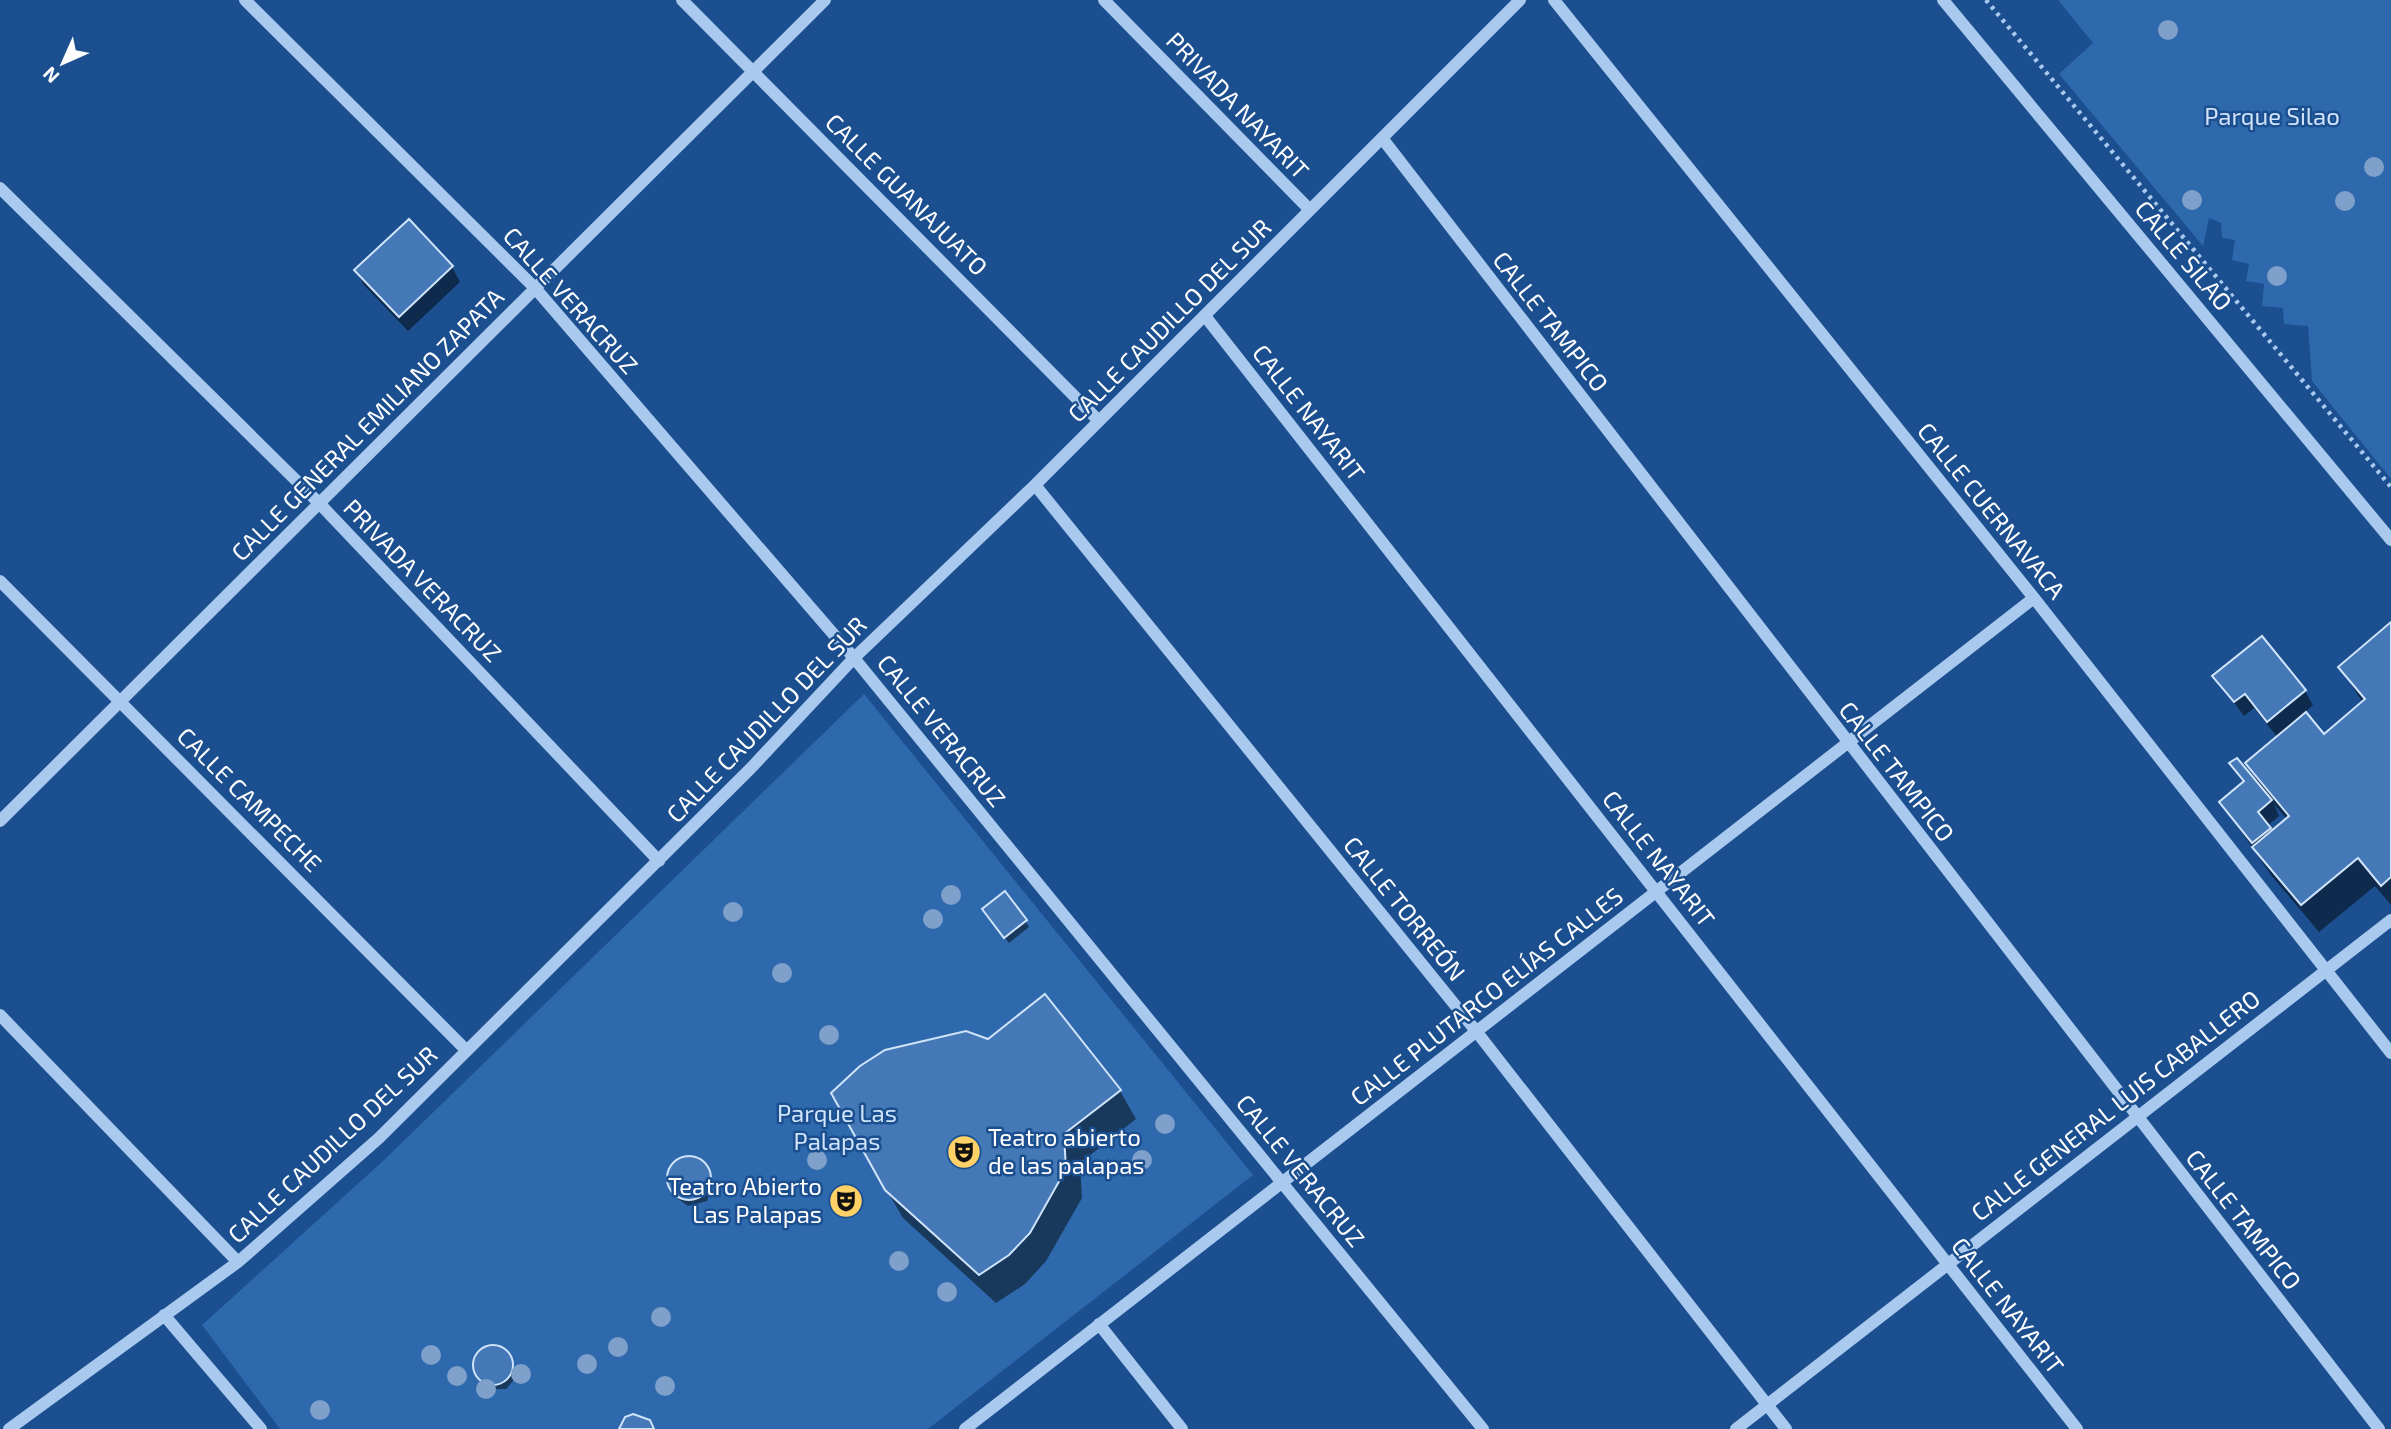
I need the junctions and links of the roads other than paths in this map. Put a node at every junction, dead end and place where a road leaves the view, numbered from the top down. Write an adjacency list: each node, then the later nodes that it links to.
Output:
1 (245, 0): 12 (street, CALLE VERACRUZ)
2 (682, 0): 8 (street, CALLE GUANAJUATO)
3 (825, 0): 8 (street, CALLE GENERAL EMILIANO ZAPATA)
4 (1104, 0): 11 (street, PRIVADA NAYARIT)
5 (1520, 0): 9 (street, CALLE CAUDILLO DEL SUR)
6 (1554, 0): 19 (street, CALLE CUERNAVACA)
7 (1942, 0): 17 (street, CALLE SILAO)
8 (754, 72): 12 (street, CALLE GENERAL EMILIANO ZAPATA); 14 (street, CALLE GUANAJUATO)
9 (1382, 138): 11 (street, CALLE CAUDILLO DEL SUR); 22 (street, CALLE TAMPICO)
10 (0, 188): 16 (street, PRIVADA VERACRUZ)
11 (1310, 210): 13 (street, CALLE CAUDILLO DEL SUR)
12 (535, 288): 16 (street, CALLE GENERAL EMILIANO ZAPATA); 20 (street, CALLE VERACRUZ)
13 (1205, 316): 14 (street, CALLE CAUDILLO DEL SUR); 25 (street, CALLE NAYARIT)
14 (1099, 421): 15 (street, CALLE CAUDILLO DEL SUR)
15 (1035, 485): 20 (street, CALLE CAUDILLO DEL SUR); 29 (street, CALLE TORREÓN)
16 (319, 503): 21 (street, CALLE GENERAL EMILIANO ZAPATA); 24 (street, PRIVADA VERACRUZ)
17 (2391, 540)
18 (0, 581): 21 (street, CALLE CAMPECHE)
19 (2034, 597): 22 (street, CALLE PLUTARCO ELÍAS CALLES); 27 (street, CALLE CUERNAVACA)
20 (854, 658): 24 (street, CALLE CAUDILLO DEL SUR); 33 (street, CALLE VERACRUZ)
21 (121, 701): 23 (street, CALLE GENERAL EMILIANO ZAPATA); 30 (street, CALLE CAMPECHE)
22 (1847, 742): 25 (street, CALLE PLUTARCO ELÍAS CALLES); 32 (street, CALLE TAMPICO)
23 (0, 821)
24 (659, 860): 30 (street, CALLE CAUDILLO DEL SUR)
25 (1657, 891): 29 (street, CALLE PLUTARCO ELÍAS CALLES); 35 (street, CALLE NAYARIT)
26 (2391, 920): 27 (street, CALLE GENERAL LUIS CABALLERO)
27 (2327, 970): 31 (street, CALLE CUERNAVACA); 32 (street, CALLE GENERAL LUIS CABALLERO)
28 (0, 1015): 34 (street)
29 (1476, 1031): 33 (street, CALLE PLUTARCO ELÍAS CALLES); 38 (street, CALLE TORREÓN)
30 (466, 1050): 34 (street, CALLE CAUDILLO DEL SUR)
31 (2391, 1053)
32 (2136, 1117): 35 (street, CALLE GENERAL LUIS CABALLERO); 47 (street, CALLE TAMPICO)
33 (1282, 1182): 37 (street, CALLE PLUTARCO ELÍAS CALLES); 43 (street, CALLE VERACRUZ)
34 (238, 1262): 36 (street, CALLE CAUDILLO DEL SUR)
35 (1946, 1263): 38 (street, CALLE GENERAL LUIS CABALLERO); 46 (street, CALLE NAYARIT)
36 (164, 1315): 39 (street, CALLE CAUDILLO DEL SUR); 40 (street)
37 (1099, 1324): 41 (street, CALLE PLUTARCO ELÍAS CALLES); 42 (street)
38 (1767, 1404): 44 (street, CALLE GENERAL LUIS CABALLERO); 45 (street, CALLE TORREÓN)
39 (9, 1429)
40 (261, 1429)
41 (965, 1429)
42 (1182, 1429)
43 (1483, 1429)
44 (1736, 1429)
45 (1786, 1429)
46 (2077, 1429)
47 (2379, 1429)

